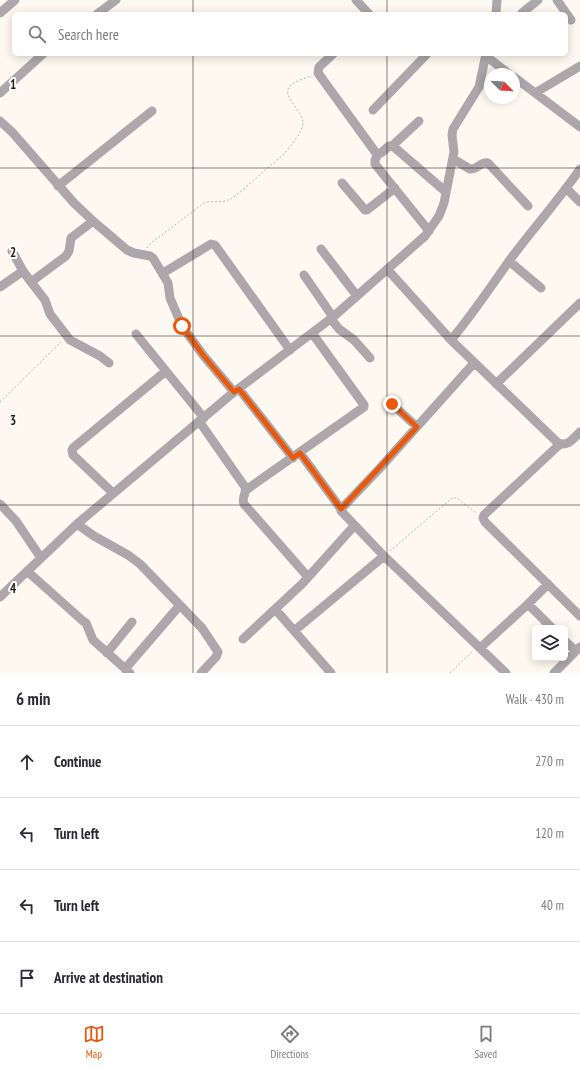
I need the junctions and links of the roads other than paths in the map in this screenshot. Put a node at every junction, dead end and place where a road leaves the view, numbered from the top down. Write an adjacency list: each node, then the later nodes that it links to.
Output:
1 (15, 0): 12 (street)
2 (116, 0): 7 (street)
3 (356, 0): 8 (street)
4 (497, 0): 9 (street)
5 (538, 0): 10 (street)
6 (557, 0): 11 (street)
7 (100, 12)
8 (367, 12)
9 (496, 12)
10 (523, 12)
11 (565, 12)
12 (0, 13)
13 (568, 16): 14 (street)
14 (571, 20)
15 (41, 56): 22 (street)
16 (331, 56): 30 (street)
17 (425, 56): 24 (street)
18 (484, 56): 20 (street); 31 (street)
19 (580, 66): 23 (street)
20 (501, 68)
21 (520, 82): 23 (street)
22 (0, 93)
23 (535, 93): 28 (street)
24 (373, 110)
25 (152, 111): 34 (street)
26 (0, 121): 34 (street)
27 (419, 121): 29 (street)
28 (580, 127)
29 (392, 146): 30 (street); 37 (street)
30 (378, 154): 35 (street)
31 (453, 159): 37 (street); 39 (street)
32 (580, 169): 36 (street)
33 (342, 183): 35 (street)
34 (58, 186): 40 (street)
35 (395, 188): 41 (street)
36 (566, 188): 38 (street); 44 (street)
37 (446, 192): 41 (street)
38 (580, 202)
39 (528, 206)
40 (93, 221): 47 (street); 49 (street)
41 (429, 231): 45 (street)
42 (321, 249): 52 (street)
43 (12, 251): 46 (street)
44 (509, 261): 51 (street); 57 (street)
45 (387, 269): 52 (street); 57 (street)
46 (23, 271): 49 (street); 50 (street)
47 (163, 273): 58 (street); 64 (street)
48 (304, 275): 54 (street)
49 (31, 282): 61 (street)
50 (0, 287)
51 (541, 288)
52 (357, 296): 54 (street)
53 (580, 303): 63 (street)
54 (332, 318): 55 (street); 59 (street)
55 (312, 333): 58 (street); 70 (street)
56 (136, 334): 62 (street)
57 (451, 340): 60 (street)
58 (290, 350): 64 (street)
59 (370, 358)
60 (474, 362): 63 (street); 67 (street)
61 (109, 364)
62 (166, 371): 66 (street); 72 (street)
63 (496, 384): 69 (street)
64 (237, 390): 66 (street); 70 (street)
65 (392, 404): 67 (street)
66 (202, 420): 71 (street); 72 (street)
67 (417, 427): 74 (street)
68 (580, 432): 69 (street)
69 (560, 444): 81 (street)
70 (297, 455): 71 (street); 74 (street)
71 (246, 490): 80 (street)
72 (113, 494): 75 (street)
73 (0, 504): 78 (street)
74 (341, 509): 76 (street)
75 (77, 524): 78 (street); 84 (street)
76 (354, 526): 77 (street); 80 (street)
77 (384, 556): 89 (street); 92 (street)
78 (41, 558): 79 (street)
79 (27, 571): 82 (street); 94 (street)
80 (308, 577): 85 (street)
81 (548, 584): 83 (street); 86 (street)
82 (0, 596)
83 (528, 604): 88 (street); 92 (street)
84 (180, 605): 95 (street); 97 (street)
85 (275, 609): 89 (street); 90 (street)
86 (580, 616)
87 (132, 622): 94 (street)
88 (549, 625)
89 (294, 631): 96 (street)
90 (242, 640)
91 (568, 643): 93 (street)
92 (479, 647): 98 (street)
93 (578, 649): 99 (street)
94 (107, 653): 95 (street)
95 (128, 671)
96 (328, 672)
97 (201, 673)
98 (506, 673)
99 (554, 673)

